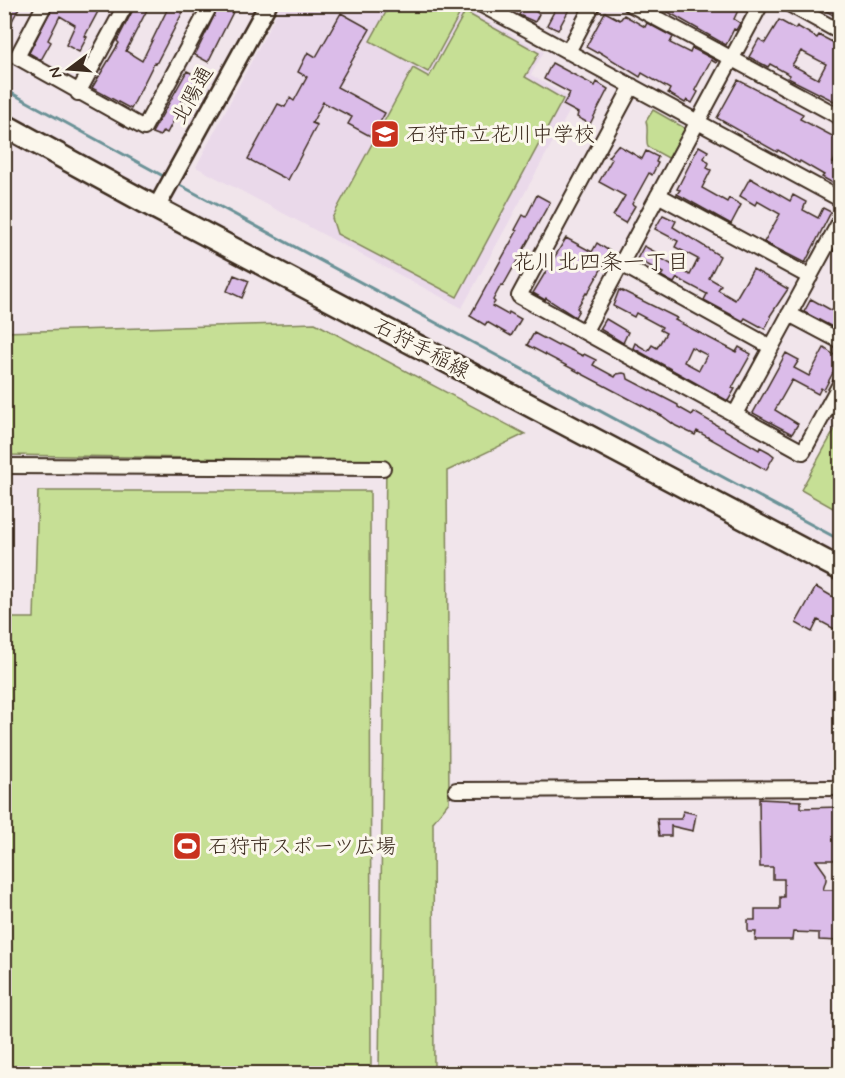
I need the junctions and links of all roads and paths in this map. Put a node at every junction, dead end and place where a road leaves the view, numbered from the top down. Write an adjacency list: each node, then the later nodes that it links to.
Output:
1 (45, 4): 14 (street)
2 (126, 4): 14 (street)
3 (211, 4): 14 (street)
4 (268, 4): 20 (street, 北陽通)
5 (480, 4): 11 (street)
6 (593, 4): 11 (street)
7 (630, 4): 12 (street)
8 (760, 4): 12 (street)
9 (789, 4): 10 (street)
10 (840, 32)
11 (568, 52): 13 (street)
12 (731, 59): 15 (street); 16 (street)
13 (632, 86): 16 (street); 25 (street)
14 (78, 93)
15 (840, 117)
16 (697, 122): 18 (street); 19 (street)
17 (4, 125): 20 (main road, 石狩手稲線)
18 (658, 195): 22 (street); 23 (street)
19 (840, 199)
20 (156, 208): 32 (main road, 石狩手稲線)
21 (840, 221): 23 (street)
22 (621, 264): 25 (street); 27 (street)
23 (810, 277): 24 (street)
24 (789, 314): 26 (street); 27 (street)
25 (585, 331): 29 (street)
26 (840, 341)
27 (771, 347): 29 (street)
28 (840, 384): 29 (street)
29 (735, 414)
30 (4, 466): 31 (street)
31 (383, 468)
32 (840, 569)
33 (840, 788): 34 (street)
34 (456, 790)

